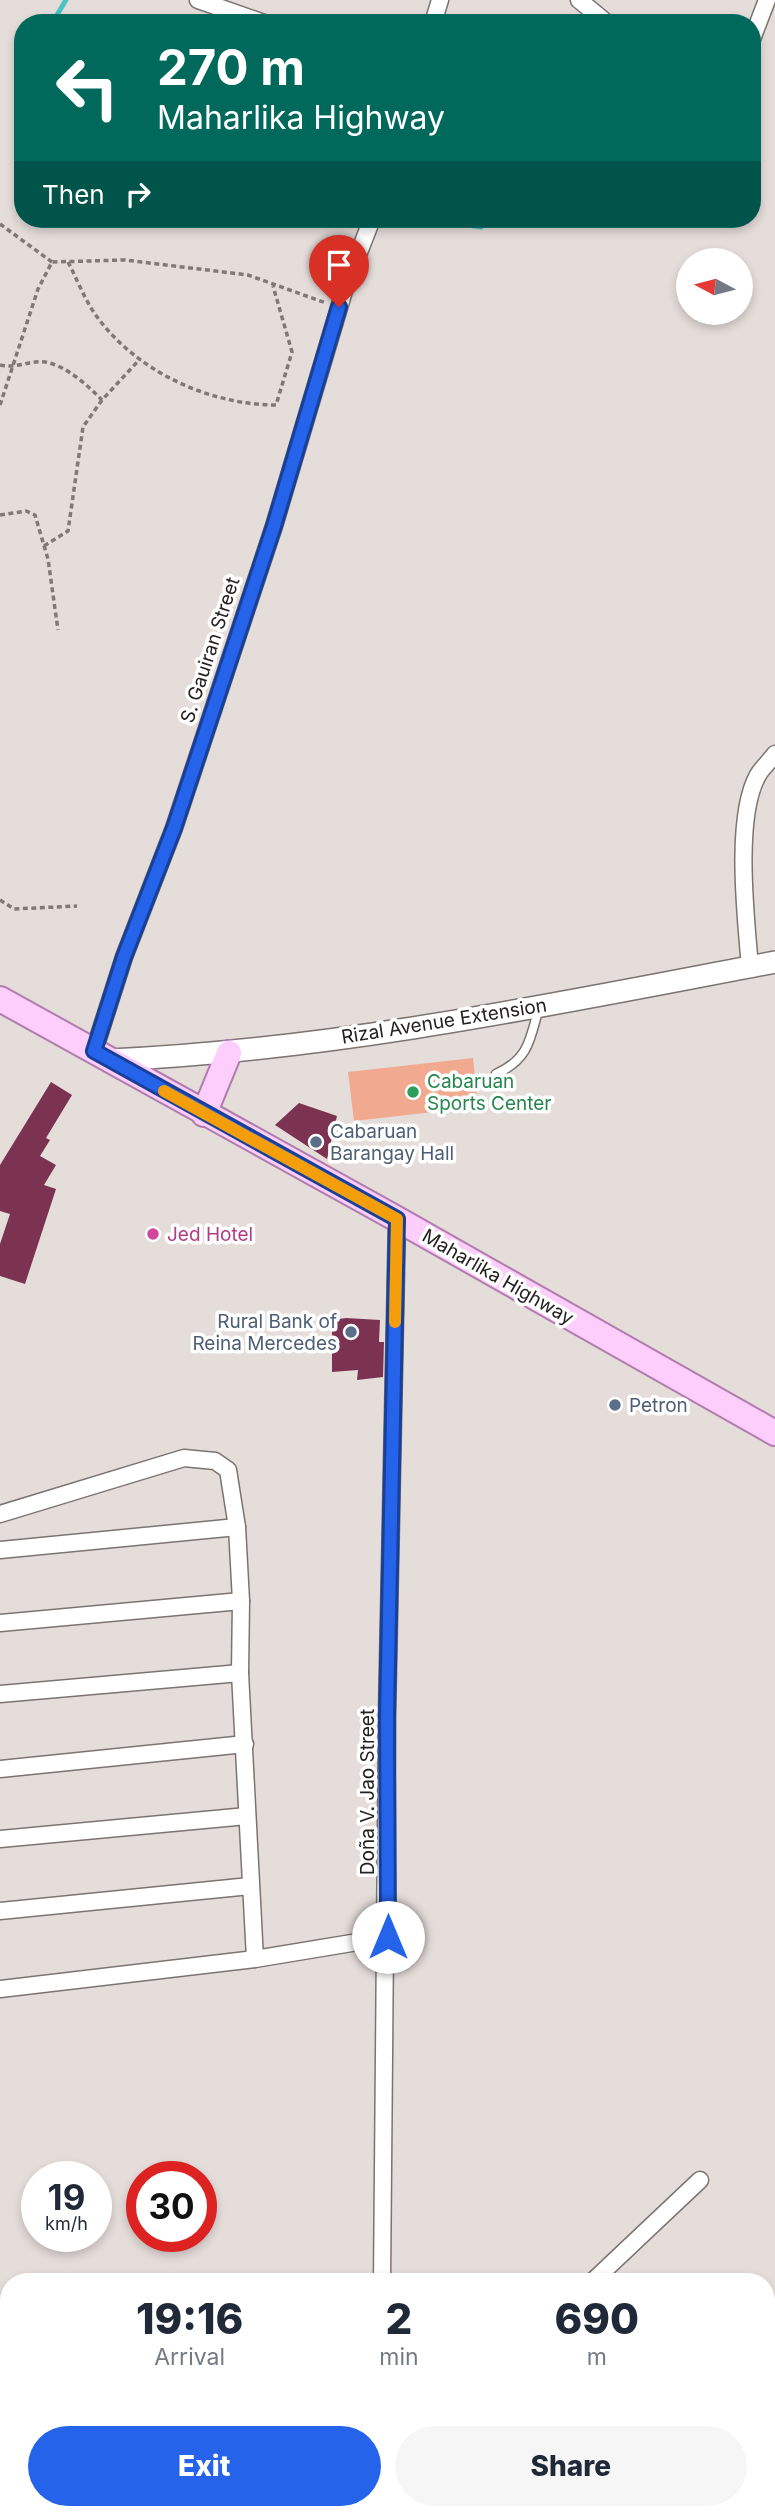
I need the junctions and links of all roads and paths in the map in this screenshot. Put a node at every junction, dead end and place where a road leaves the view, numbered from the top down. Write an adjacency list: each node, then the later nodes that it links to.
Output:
1 (198, 0): 3 (street)
2 (579, 0): 4 (street)
3 (238, 14)
4 (596, 14)
5 (0, 224): 7 (path)
6 (369, 228): 10 (street, S. Gauiran Street)
7 (52, 262): 8 (path); 13 (path)
8 (68, 262): 9 (path); 11 (path)
9 (273, 286): 10 (path); 11 (path)
10 (339, 307): 27 (street, S. Gauiran Street)
11 (139, 359): 14 (path)
12 (0, 365): 13 (path)
13 (12, 368): 14 (path); 15 (path)
14 (102, 400): 17 (path)
15 (0, 405)
16 (0, 515): 17 (path)
17 (44, 546): 18 (path)
18 (58, 630)
19 (775, 754): 23 (street)
20 (0, 900): 21 (path)
21 (77, 906)
22 (775, 962): 23 (main road, Rizal Avenue Extension)
23 (750, 967): 25 (main road, Rizal Avenue Extension)
24 (0, 999): 27 (main road, Maharlika Highway)
25 (539, 1006): 26 (main road, Rizal Avenue Extension); 28 (lane)
26 (229, 1053): 27 (main road, Rizal Avenue Extension); 29 (main road)
27 (102, 1056): 29 (main road, Maharlika Highway)
28 (496, 1074)
29 (204, 1114): 30 (main road, Maharlika Highway)
30 (397, 1219): 31 (main road, Maharlika Highway); 45 (street, Doña V. Jao Street)
31 (775, 1433)
32 (0, 1514): 33 (street)
33 (237, 1527): 34 (street); 35 (street)
34 (0, 1550)
35 (241, 1601): 36 (street); 37 (street)
36 (0, 1623)
37 (240, 1673): 38 (street); 39 (street)
38 (0, 1694)
39 (245, 1744): 40 (street); 41 (street)
40 (0, 1769)
41 (247, 1816): 42 (street); 43 (street)
42 (0, 1839)
43 (250, 1886): 44 (street); 46 (street)
44 (0, 1911)
45 (388, 1937): 46 (street); 49 (street, Doña V. Jao Street)
46 (255, 1959): 47 (street)
47 (0, 1989)
48 (700, 2180): 50 (street)
49 (382, 2273)
50 (602, 2273)

